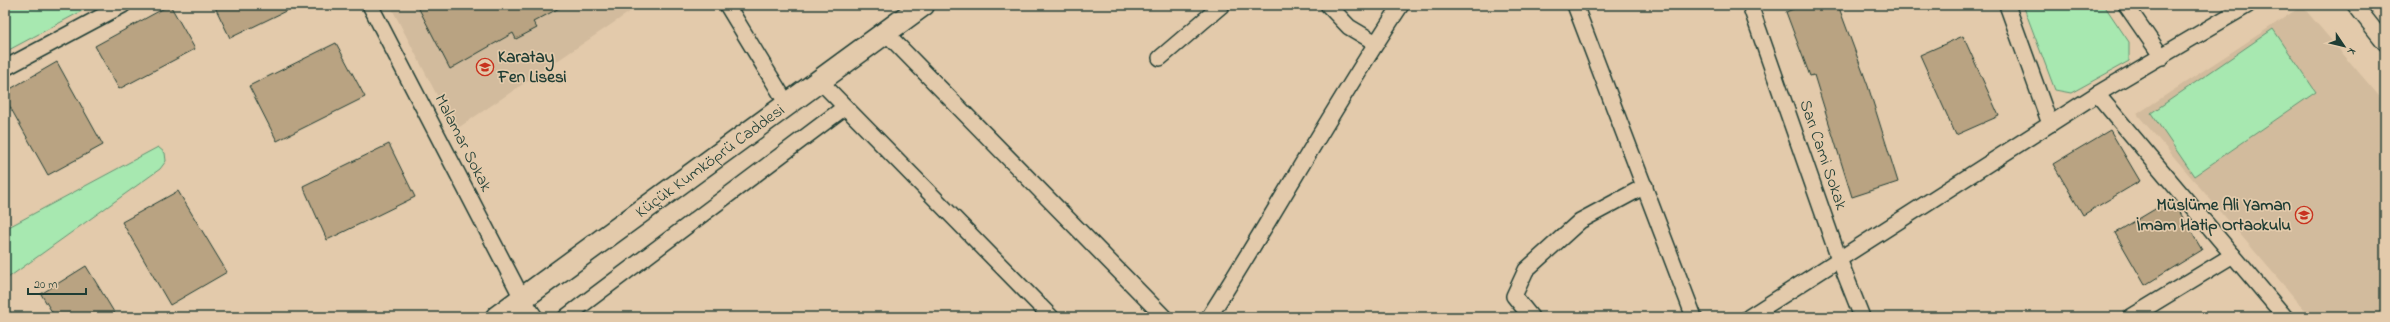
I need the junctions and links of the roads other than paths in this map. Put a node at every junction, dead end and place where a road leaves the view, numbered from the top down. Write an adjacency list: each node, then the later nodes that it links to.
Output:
1 (123, 5): 19 (street)
2 (370, 5): 28 (street, Malamar Sokak)
3 (727, 5): 22 (street)
4 (923, 5): 14 (street, Küçük Kumköprü Caddesi)
5 (1222, 5): 18 (street)
6 (1328, 5): 15 (street)
7 (1401, 5): 15 (street)
8 (1575, 5): 25 (street)
9 (1750, 5): 27 (street, Sarı Cami Sokak)
10 (2007, 5): 24 (street)
11 (2126, 5): 17 (street)
12 (2248, 5): 17 (street)
13 (2355, 5): 16 (street)
14 (885, 32): 20 (street, Küçük Kumköprü Caddesi); 33 (street)
15 (1376, 43): 34 (street)
16 (2385, 43)
17 (2162, 57): 21 (street)
18 (1160, 58)
19 (5, 68)
20 (819, 80): 22 (street, Küçük Kumköprü Caddesi); 23 (street)
21 (2097, 94): 24 (street); 26 (street)
22 (787, 104): 28 (street, Küçük Kumköprü Caddesi)
23 (845, 107): 31 (street); 32 (street)
24 (2050, 124): 27 (street)
25 (1644, 186): 35 (street); 36 (street)
26 (2233, 255): 39 (street); 40 (street)
27 (1839, 259): 37 (street); 38 (street, Sarı Cami Sokak)
28 (522, 298): 29 (street, Küçük Kumköprü Caddesi); 30 (street, Malamar Sokak)
29 (497, 317)
30 (535, 317)
31 (566, 317)
32 (1051, 317)
33 (1164, 317)
34 (1209, 317)
35 (1531, 317)
36 (1694, 317)
37 (1748, 317)
38 (1862, 317)
39 (2131, 317)
40 (2285, 317)

